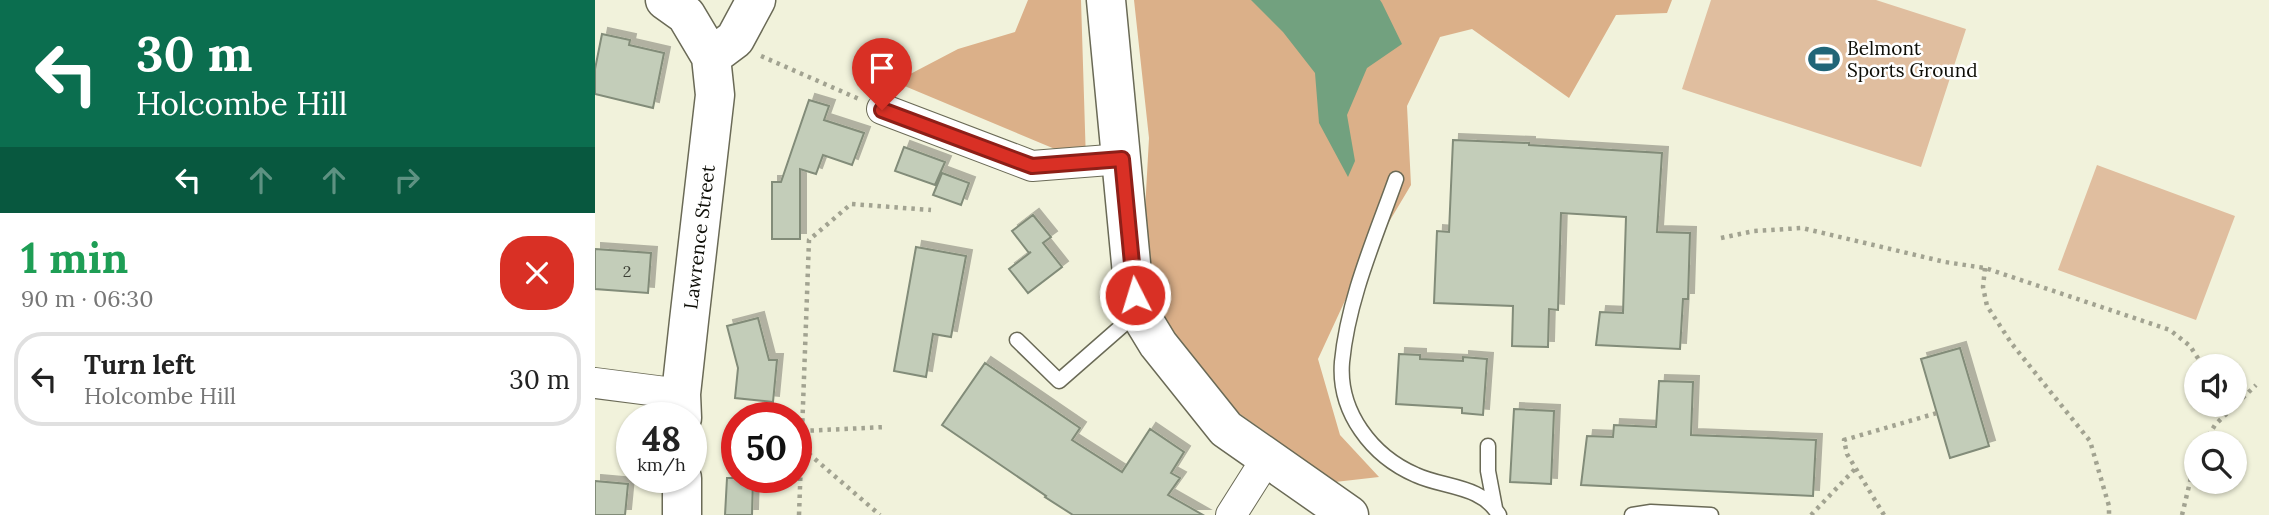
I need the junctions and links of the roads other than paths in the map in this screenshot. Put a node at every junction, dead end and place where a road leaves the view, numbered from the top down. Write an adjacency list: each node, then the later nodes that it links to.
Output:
1 (666, 0): 4 (main road, Lawrence Street)
2 (757, 0): 4 (main road)
3 (1106, 0): 6 (main road)
4 (723, 48): 12 (main road, Lawrence Street)
5 (882, 110): 6 (street)
6 (1122, 159): 8 (main road)
7 (1396, 179): 16 (lane)
8 (1140, 310): 9 (lane); 14 (main road)
9 (1017, 340)
10 (595, 383): 11 (street)
11 (666, 402)
12 (681, 402)
13 (1488, 446): 16 (lane)
14 (1267, 458): 18 (street); 19 (main road)
15 (682, 493): 17 (main road)
16 (1497, 512)
17 (682, 515)
18 (1231, 515)
19 (1349, 515)
20 (1632, 515): 21 (lane)
21 (1711, 515)

